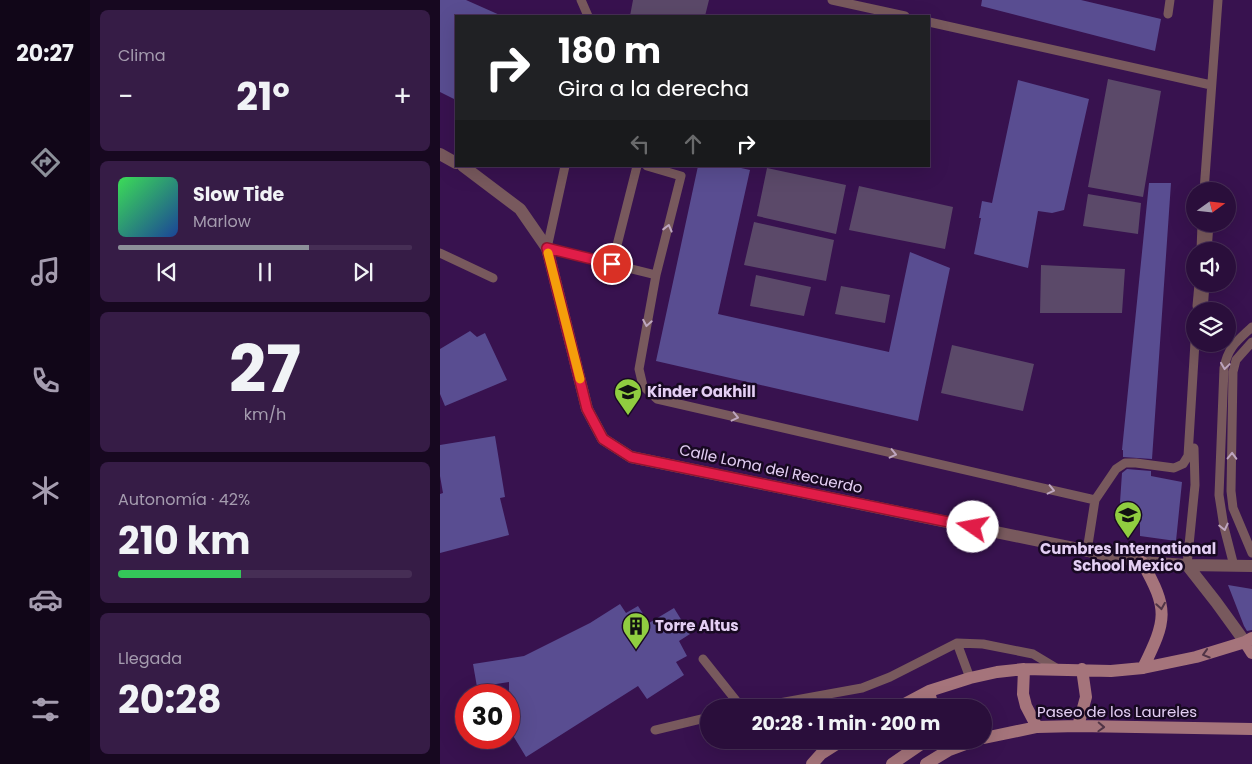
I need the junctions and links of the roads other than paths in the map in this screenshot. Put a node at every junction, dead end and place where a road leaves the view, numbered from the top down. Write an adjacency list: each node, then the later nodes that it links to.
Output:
1 (581, 0): 6 (lane)
2 (832, 0): 7 (lane)
3 (1170, 0): 5 (lane)
4 (1218, 0): 9 (lane)
5 (1168, 14)
6 (588, 15)
7 (900, 15)
8 (930, 22): 9 (lane)
9 (1211, 85): 16 (lane)
10 (440, 154): 11 (street)
11 (455, 162)
12 (464, 167): 17 (street, Calle Loma del Recuerdo)
13 (565, 167): 17 (lane)
14 (637, 167): 19 (lane)
15 (650, 167): 20 (lane, one-way to 15)
16 (1205, 182)
17 (547, 248): 19 (lane); 27 (street, Calle Loma del Recuerdo)
18 (440, 253): 21 (lane)
19 (612, 264): 20 (lane)
20 (656, 275): 26 (lane, one-way to 26)
21 (493, 278)
22 (1252, 327): 31 (lane, one-way to 31)
23 (1252, 342): 28 (lane, one-way to 23)
24 (1194, 352): 26 (lane)
25 (1200, 352): 30 (lane)
26 (1095, 500): 27 (lane)
27 (1087, 551): 29 (street, Calle Loma del Recuerdo)
28 (1252, 553)
29 (1142, 562): 30 (street, Calle Loma del Recuerdo); 37 (main road, one-way to 37)
30 (1186, 565): 31 (street, Calle Loma del Recuerdo); 33 (street)
31 (1234, 566): 32 (street, Calle Loma del Recuerdo)
32 (1252, 566)
33 (1249, 640): 35 (main road); 37 (main road, one-way to 37)
34 (956, 643): 39 (lane); 41 (lane); 44 (lane)
35 (1252, 653)
36 (703, 659): 43 (lane)
37 (1143, 668): 40 (main road)
38 (1024, 669): 39 (main road); 41 (main road); 49 (main road)
39 (1058, 669): 40 (main road)
40 (1082, 669): 48 (main road)
41 (970, 678): 42 (main road)
42 (928, 691): 45 (main road); 46 (main road)
43 (735, 699)
44 (801, 699)
45 (913, 699)
46 (930, 699)
47 (700, 719): 51 (lane)
48 (1078, 726): 49 (main road, Paseo de los Laureles); 50 (main road, Paseo de los Laureles, one-way to 50)
49 (1036, 727): 52 (main road, Paseo de los Laureles)
50 (1252, 729)
51 (655, 730)
52 (992, 736)
53 (829, 749): 56 (main road)
54 (914, 749): 57 (main road)
55 (952, 749): 58 (main road)
56 (812, 764)
57 (892, 764)
58 (926, 764)

